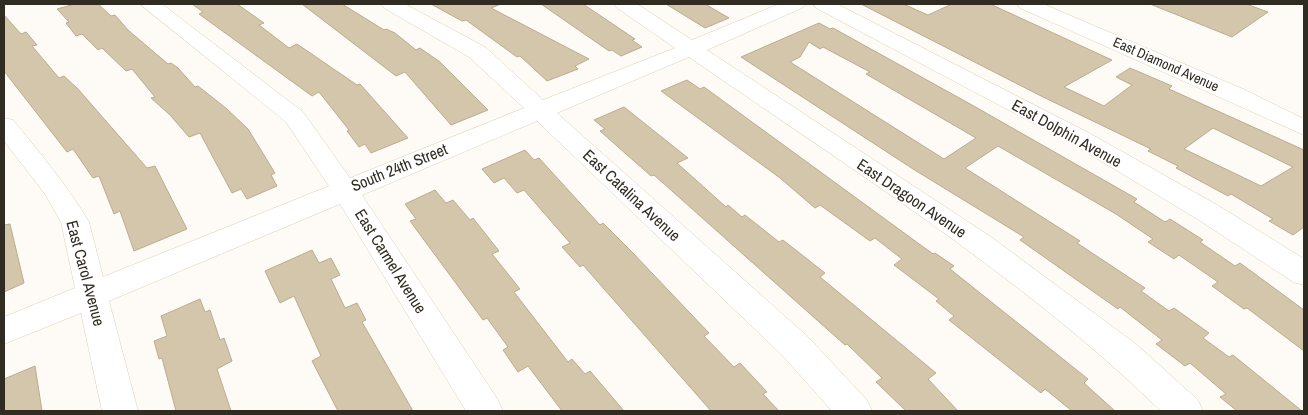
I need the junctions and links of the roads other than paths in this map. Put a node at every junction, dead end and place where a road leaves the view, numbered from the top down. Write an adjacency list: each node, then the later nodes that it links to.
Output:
1 (150, 4): 11 (street, East Carmel Avenue)
2 (391, 4): 8 (street, East Catalina Avenue)
3 (624, 4): 7 (street, East Dragoon Avenue)
4 (795, 4): 7 (street, South 24th Street)
5 (823, 4): 12 (street, East Dolphin Avenue)
6 (1027, 4): 10 (street, East Diamond Avenue)
7 (690, 49): 8 (street, South 24th Street); 18 (street, East Dragoon Avenue)
8 (540, 110): 11 (street, South 24th Street); 17 (street, East Catalina Avenue)
9 (4, 125): 13 (street, East Carol Avenue)
10 (1304, 128)
11 (346, 190): 13 (street, South 24th Street); 16 (street, East Carmel Avenue)
12 (1304, 274)
13 (93, 295): 14 (street, South 24th Street); 15 (street, East Carol Avenue)
14 (4, 331)
15 (120, 411)
16 (485, 411)
17 (854, 411)
18 (1185, 411)

